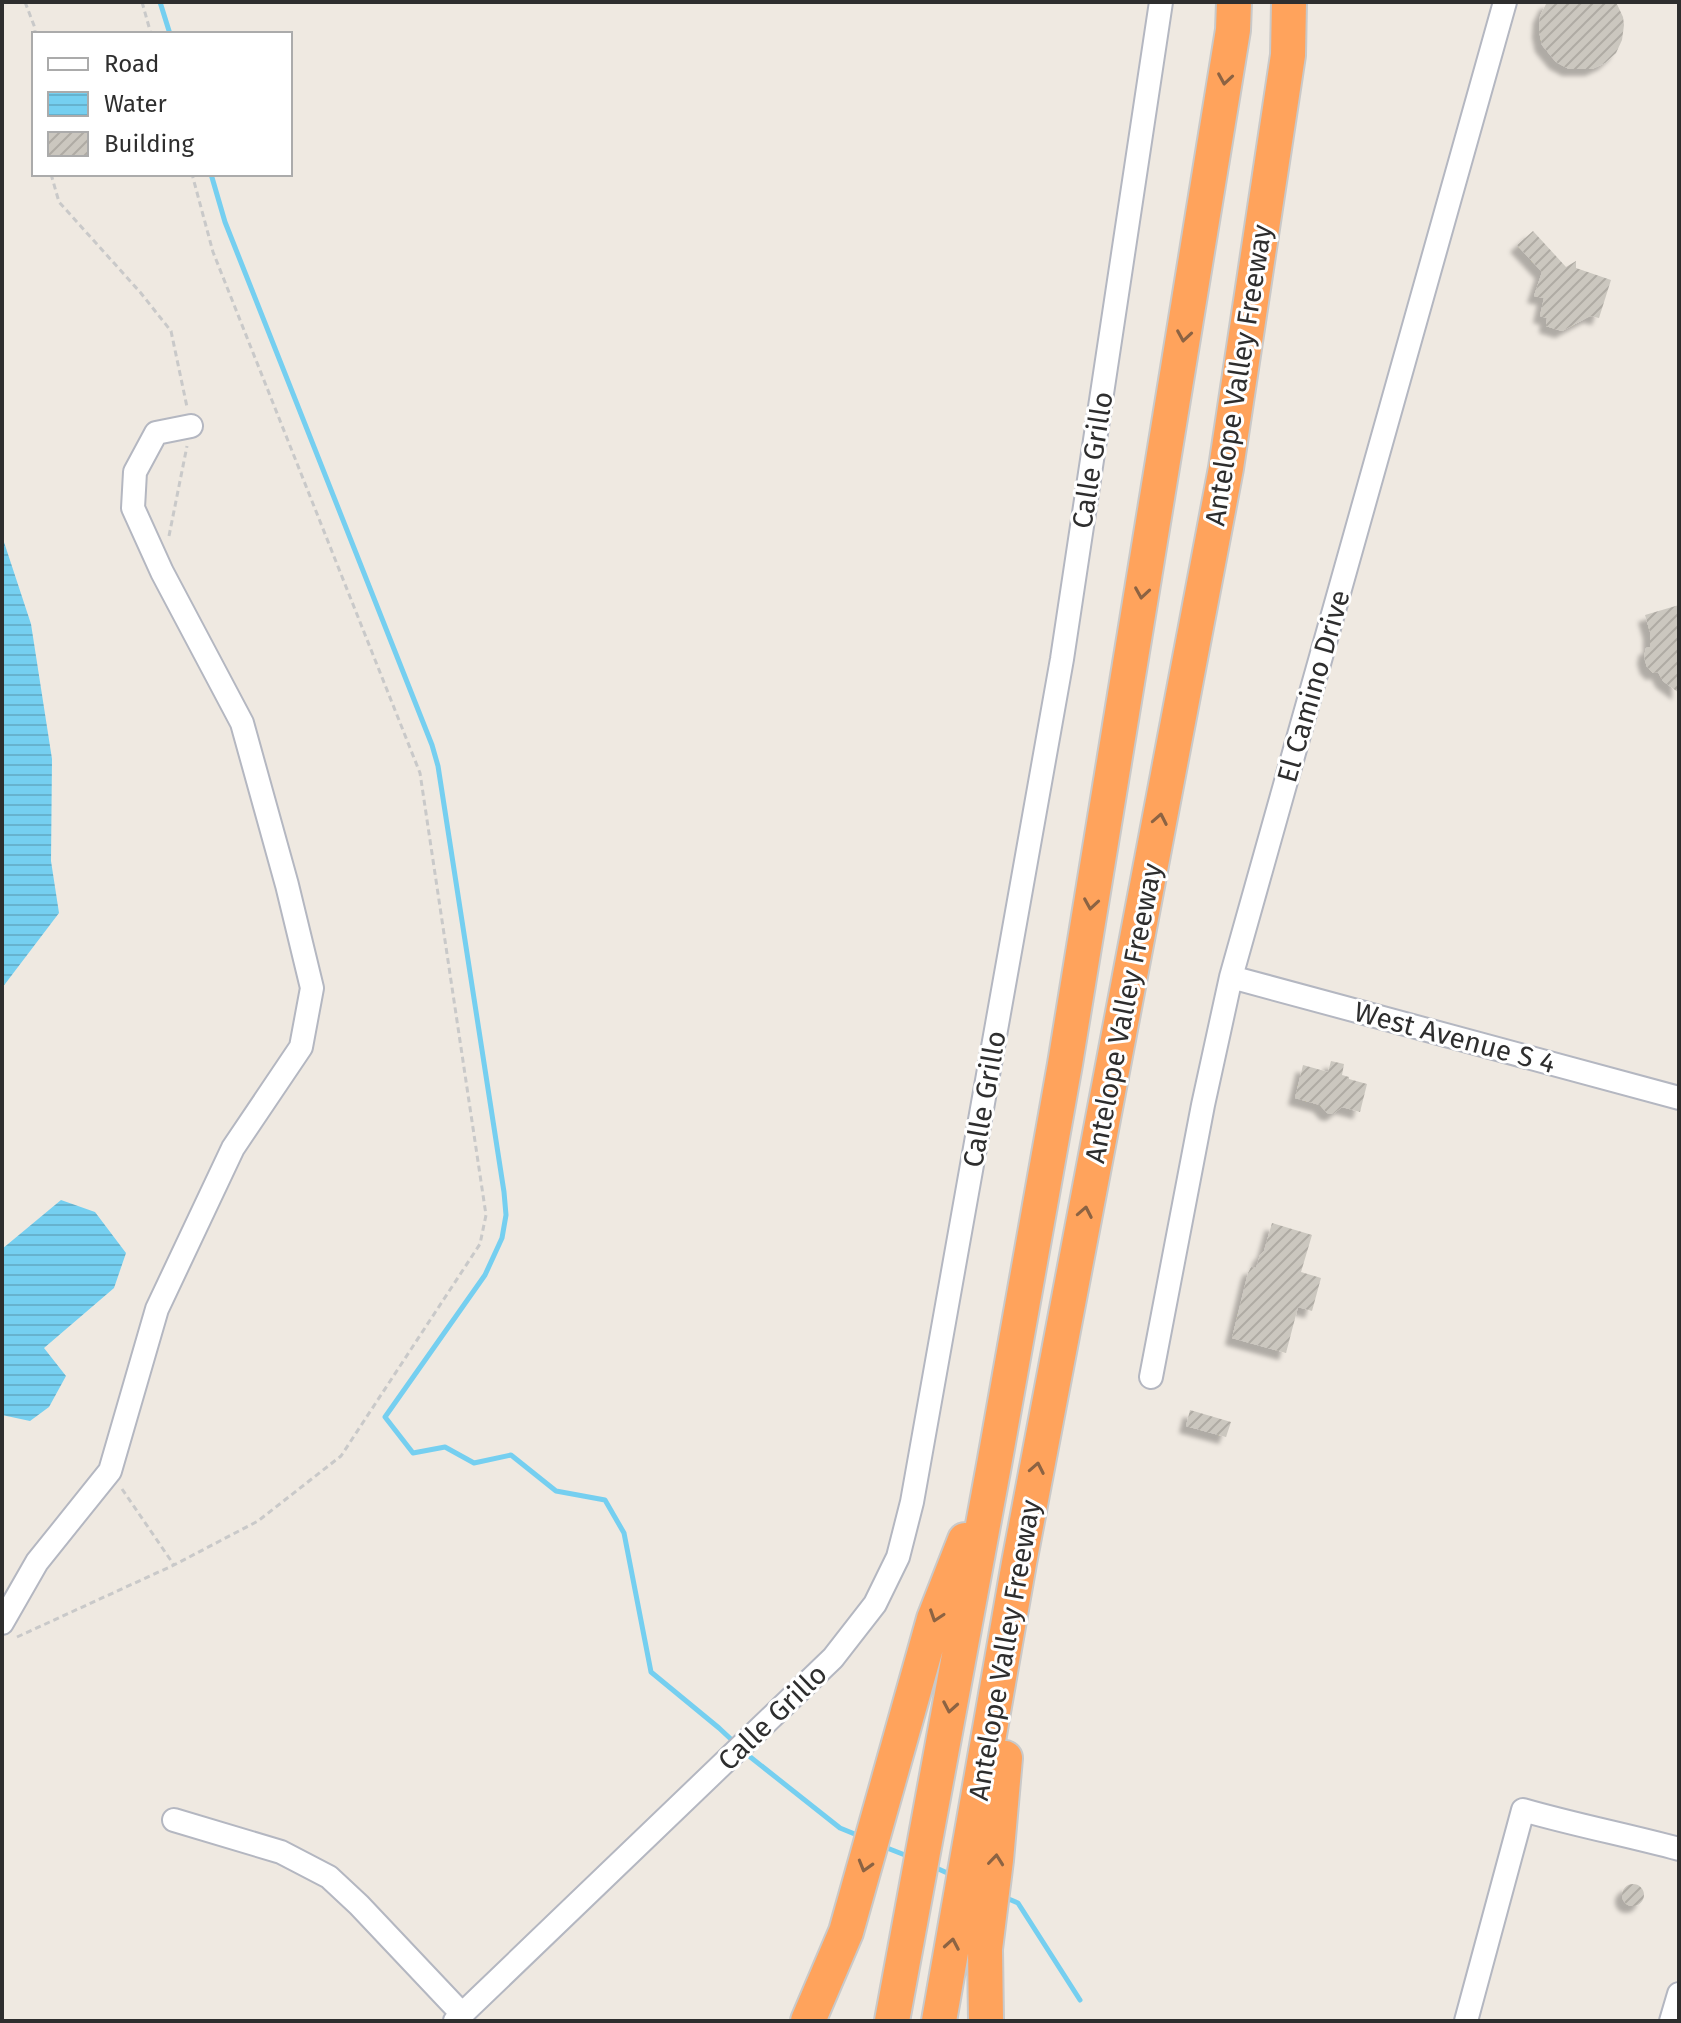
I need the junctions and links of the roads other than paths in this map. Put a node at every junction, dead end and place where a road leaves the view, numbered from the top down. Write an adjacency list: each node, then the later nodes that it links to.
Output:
1 (1161, 2): 15 (street, Calle Grillo)
2 (1234, 2): 9 (highway, Antelope Valley Freeway, one-way to 9)
3 (1289, 2): 10 (highway, Antelope Valley Freeway, one-way to 3)
4 (1505, 2): 6 (street, El Camino Drive)
5 (191, 426): 11 (street)
6 (1231, 977): 7 (street, West Avenue S 4); 8 (street, El Camino Drive)
7 (1679, 1098)
8 (1151, 1377)
9 (994, 1465): 16 (highway, one-way to 16); 17 (highway, Antelope Valley Freeway, one-way to 17)
10 (1019, 1563): 18 (highway, Antelope Valley Freeway, one-way to 10); 19 (highway, one-way to 10)
11 (2, 1623)
12 (174, 1820): 15 (street)
13 (1679, 1849): 20 (street)
14 (1679, 1994): 21 (street)
15 (459, 2018)
16 (808, 2021)
17 (892, 2021)
18 (939, 2021)
19 (986, 2021)
20 (1466, 2021)
21 (1671, 2021)

